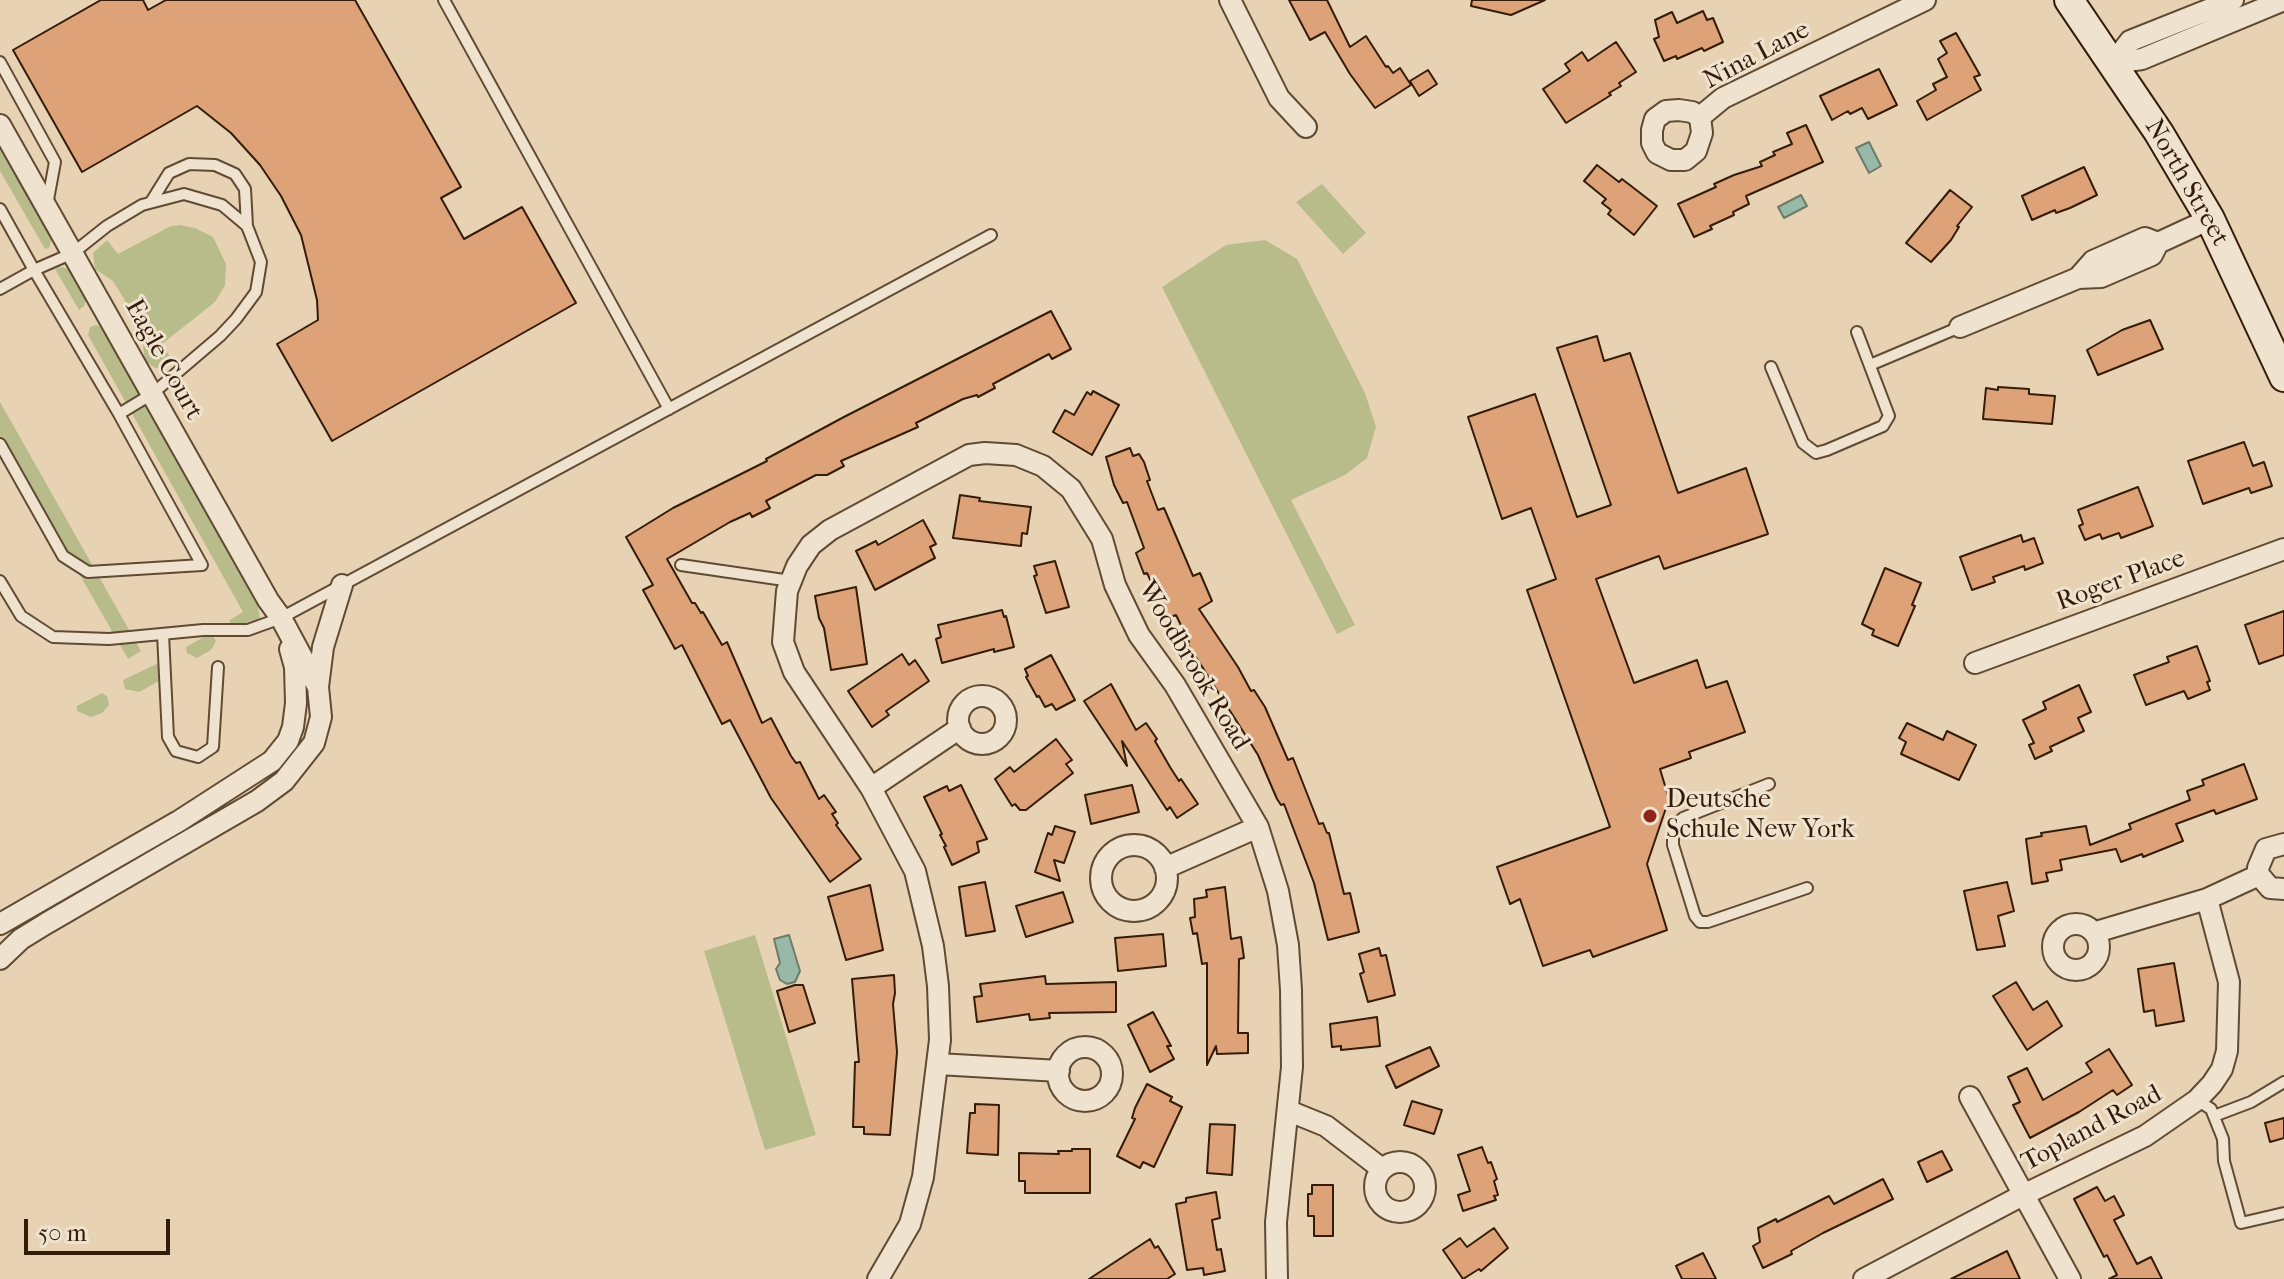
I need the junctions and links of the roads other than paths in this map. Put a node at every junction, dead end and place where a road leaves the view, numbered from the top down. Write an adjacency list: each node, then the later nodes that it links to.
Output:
1 (444, 0): 27 (lane)
2 (1230, 0): 11 (street)
3 (1925, 0): 9 (street, Nina Lane)
4 (2069, 0): 8 (main road, North Street)
5 (2233, 0): 8 (street)
6 (2284, 0): 8 (street)
7 (0, 62): 13 (lane)
8 (2113, 63): 15 (main road, North Street)
9 (1700, 117)
10 (0, 125): 13 (street, Eagle Court)
11 (1306, 127)
12 (151, 202): 16 (lane); 16 (lane); 18 (lane)
13 (46, 207): 18 (street, Eagle Court)
14 (0, 209): 19 (lane)
15 (2210, 219): 21 (street); 25 (main road, North Street)
16 (247, 226): 26 (lane)
17 (991, 235): 27 (lane)
18 (73, 253): 19 (lane); 26 (street, Eagle Court)
19 (34, 270): 20 (lane); 28 (lane)
20 (0, 289)
21 (1960, 327): 23 (lane)
22 (1857, 332): 23 (lane)
23 (1870, 365): 24 (lane)
24 (1771, 367)
25 (2284, 377)
26 (152, 394): 28 (lane); 35 (street, Eagle Court)
27 (669, 409): 34 (lane)
28 (119, 414): 29 (lane)
29 (0, 444)
30 (2284, 549): 37 (street, Roger Place)
31 (681, 565): 33 (lane)
32 (0, 581): 36 (lane)
33 (791, 581): 42 (street, Woodbrook Road); 43 (street, Woodbrook Road)
34 (342, 585): 35 (lane); 39 (street, Eagle Court)
35 (281, 618): 36 (lane); 39 (street, Eagle Court); 50 (street, Eagle Court)
36 (163, 634): 38 (lane)
37 (1975, 663)
38 (218, 667)
39 (318, 687): 52 (street, Eagle Court)
40 (960, 728): 42 (street)
41 (1769, 784): 47 (lane)
42 (871, 788): 53 (street, Woodbrook Road)
43 (1258, 827): 45 (street); 58 (street, Woodbrook Road)
44 (2284, 844): 46 (street)
45 (1165, 868)
46 (2259, 875): 48 (street); 49 (street)
47 (1807, 888)
48 (2284, 889)
49 (2207, 899): 51 (street); 57 (street, Topland Road)
50 (0, 924)
51 (2096, 932)
52 (0, 959)
53 (938, 1064): 54 (street); 63 (street, Woodbrook Road)
54 (1059, 1071)
55 (2284, 1082): 59 (lane)
56 (1970, 1097): 61 (street)
57 (2197, 1100): 59 (lane); 61 (street, Topland Road)
58 (1289, 1111): 60 (street); 64 (street, Woodbrook Road)
59 (2214, 1116): 62 (lane)
60 (1382, 1169)
61 (2023, 1195): 65 (street, Topland Road); 66 (street)
62 (2284, 1213)
63 (878, 1279)
64 (1277, 1279)
65 (1864, 1279)
66 (2070, 1279)

